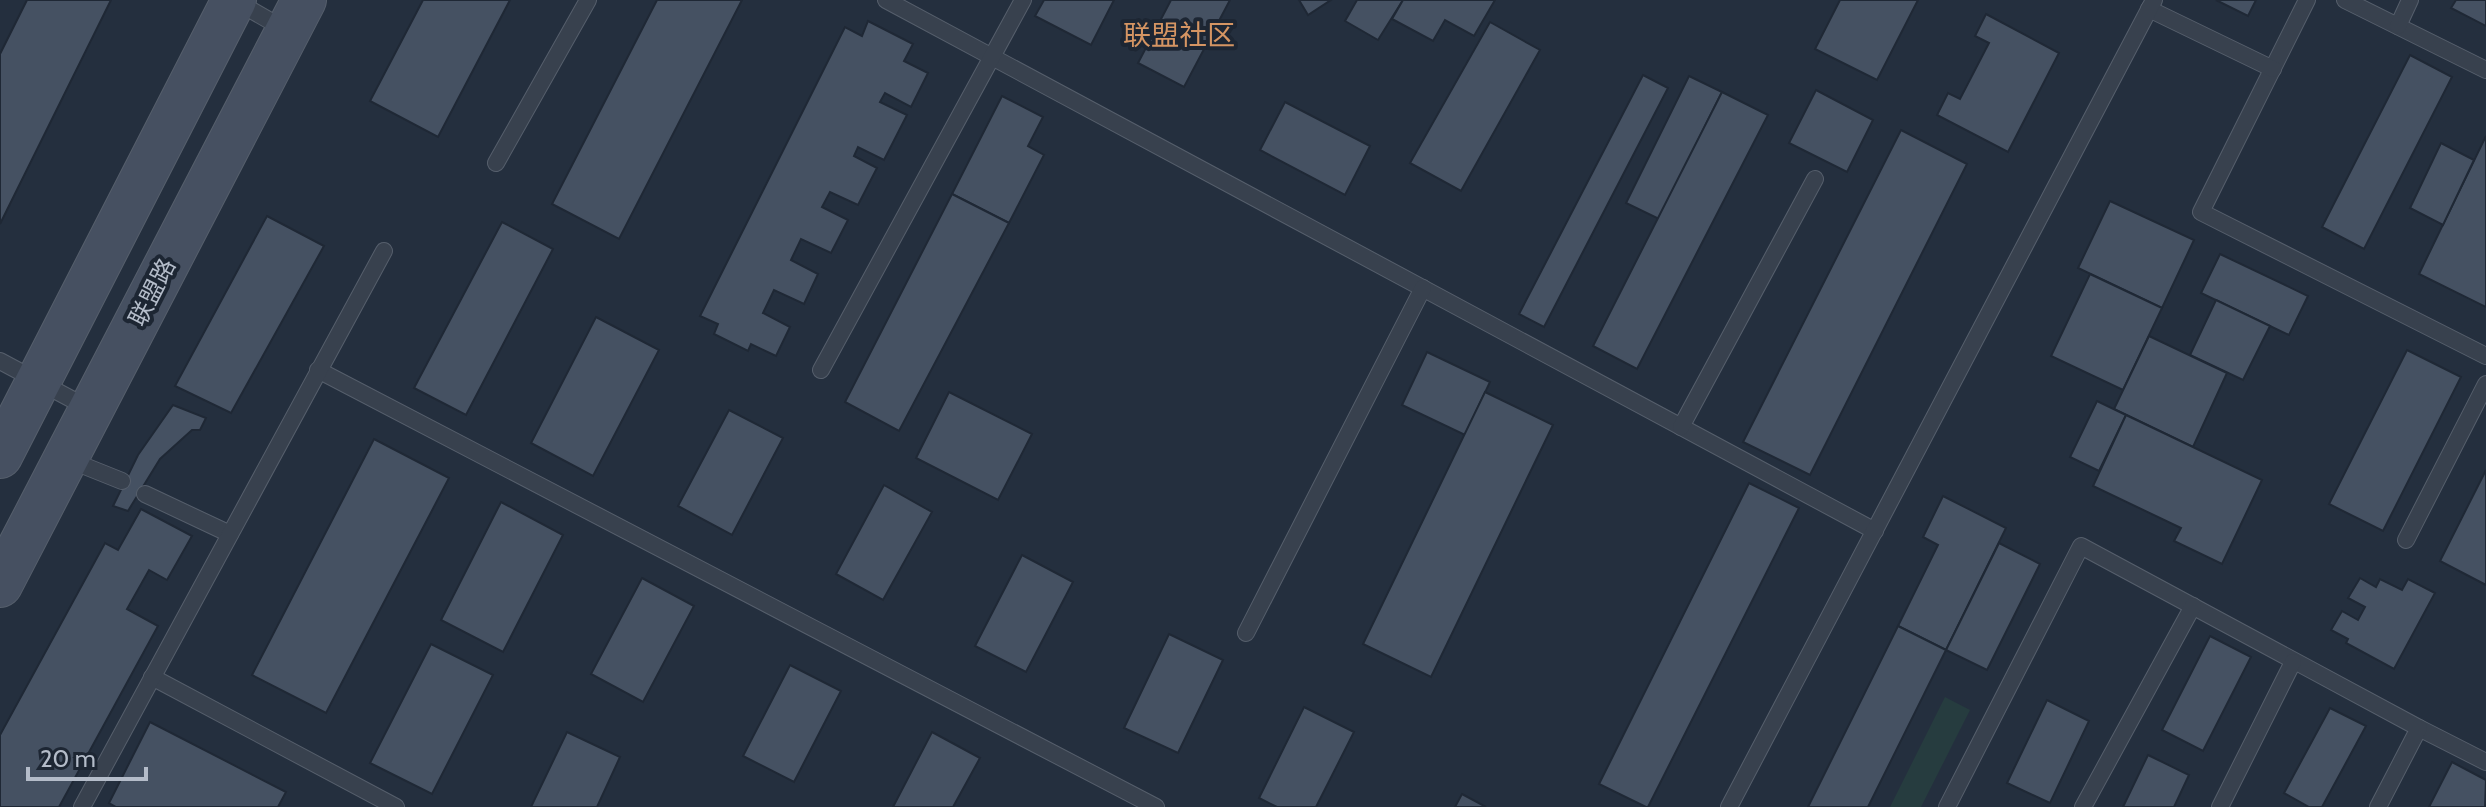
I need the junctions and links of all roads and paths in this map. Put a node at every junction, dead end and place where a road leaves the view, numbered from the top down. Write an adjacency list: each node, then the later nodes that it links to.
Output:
1 (234, 0): 9 (lane); 22 (main road)
2 (588, 0): 14 (lane)
3 (886, 0): 11 (lane)
4 (1023, 0): 11 (lane)
5 (2307, 0): 12 (lane)
6 (2345, 0): 10 (lane)
7 (2410, 0): 10 (lane)
8 (2152, 4): 12 (lane); 30 (lane)
9 (296, 16): 24 (main road, 联盟路)
10 (2398, 26): 13 (lane)
11 (992, 57): 17 (lane); 21 (lane)
12 (2273, 69): 18 (lane)
13 (2486, 70)
14 (496, 163)
15 (1815, 179): 25 (lane)
16 (384, 251): 20 (lane)
17 (1423, 288): 25 (lane); 35 (lane)
18 (2486, 356)
19 (0, 361): 22 (lane)
20 (318, 370): 31 (lane); 43 (lane)
21 (821, 370)
22 (38, 380): 24 (lane); 26 (main road)
23 (2486, 384): 32 (lane)
24 (91, 409): 27 (main road, 联盟路)
25 (1681, 427): 30 (lane)
26 (0, 456)
27 (65, 458): 28 (lane); 33 (main road, 联盟路)
28 (122, 481)
29 (145, 494): 31 (lane)
30 (1875, 531): 44 (lane)
31 (230, 534): 37 (lane)
32 (2406, 540)
33 (0, 585)
34 (2193, 606): 36 (lane); 40 (lane); 45 (lane)
35 (1246, 633)
36 (2293, 662): 38 (lane); 46 (lane)
37 (152, 677): 41 (lane); 42 (lane)
38 (2419, 728): 39 (lane); 47 (lane)
39 (2486, 762)
40 (1951, 806)
41 (82, 807)
42 (396, 807)
43 (1156, 807)
44 (1729, 807)
45 (2083, 807)
46 (2220, 807)
47 (2378, 807)

